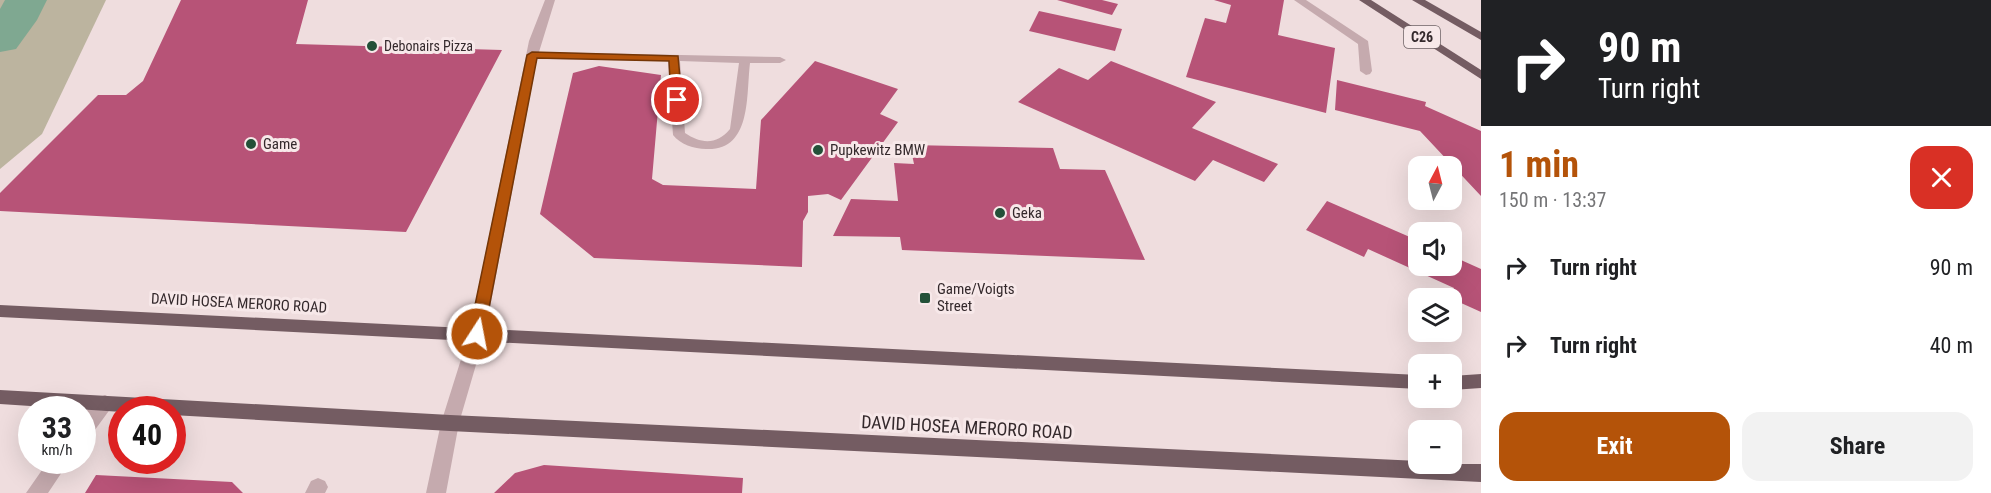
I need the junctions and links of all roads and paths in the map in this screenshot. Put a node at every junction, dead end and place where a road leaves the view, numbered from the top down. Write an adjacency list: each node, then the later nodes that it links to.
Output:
1 (549, 0): 6 (street)
2 (1299, 0): 10 (street)
3 (1364, 0): 11 (main road, C26)
4 (1417, 0): 5 (main road, C26)
5 (1481, 37)
6 (532, 55): 7 (street); 13 (street)
7 (674, 58): 8 (street); 8 (street)
8 (745, 59): 9 (street)
9 (780, 60)
10 (1366, 71)
11 (1481, 75)
12 (0, 310): 13 (main road, DAVID HOSEA MERORO ROAD)
13 (477, 334): 14 (main road, DAVID HOSEA MERORO ROAD); 22 (street)
14 (1408, 381)
15 (1481, 381): 16 (main road)
16 (1462, 383)
17 (1462, 385): 18 (main road)
18 (1481, 386)
19 (0, 397): 20 (main road, DAVID HOSEA MERORO ROAD)
20 (105, 403): 21 (street); 22 (main road, DAVID HOSEA MERORO ROAD)
21 (96, 414)
22 (450, 423): 23 (main road, DAVID HOSEA MERORO ROAD); 26 (street)
23 (1481, 473)
24 (50, 474): 25 (street)
25 (36, 493)
26 (436, 493)

